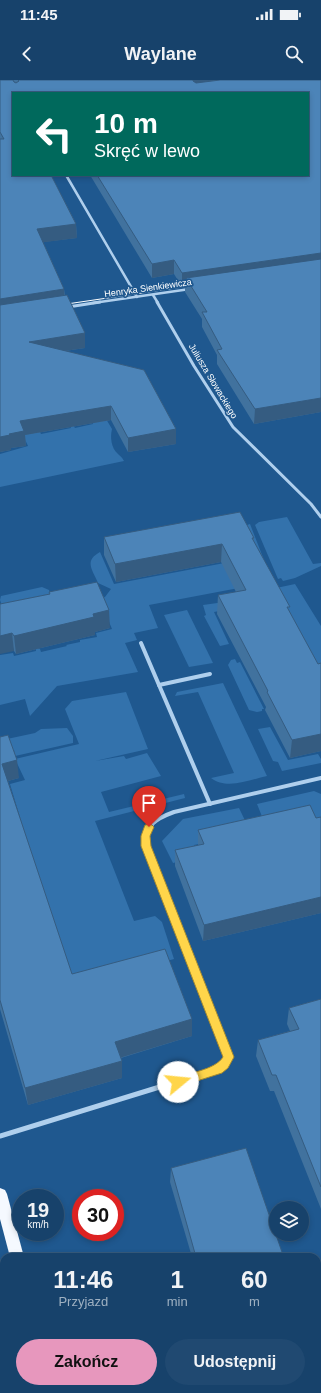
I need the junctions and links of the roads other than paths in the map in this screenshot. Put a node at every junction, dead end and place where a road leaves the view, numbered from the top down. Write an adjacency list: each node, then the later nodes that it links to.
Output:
1 (67, 176): 4 (street)
2 (193, 289): 3 (street, Henryka Sienkiewicza)
3 (153, 295): 4 (street, Henryka Sienkiewicza); 6 (street, Juliusza Słowackiego)
4 (137, 297): 5 (street, Henryka Sienkiewicza)
5 (62, 308)
6 (321, 517)
7 (141, 643): 9 (street)
8 (210, 674): 9 (street)
9 (159, 685): 11 (street)
10 (321, 778): 11 (street)
11 (210, 804): 12 (street)
12 (0, 1136)
13 (0, 1194): 14 (main road)
14 (16, 1253)

